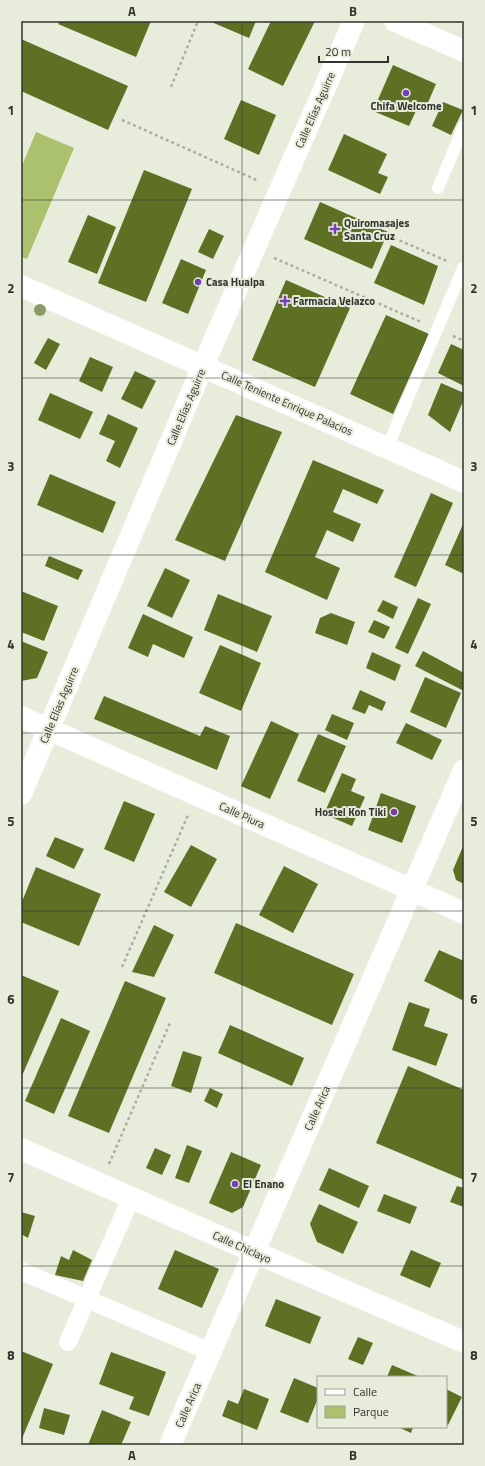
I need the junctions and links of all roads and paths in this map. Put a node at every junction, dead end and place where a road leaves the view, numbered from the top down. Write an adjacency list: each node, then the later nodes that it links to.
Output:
1 (198, 21): 5 (path)
2 (354, 21): 9 (street, Calle Elías Aguirre)
3 (395, 21): 4 (street)
4 (464, 51)
5 (171, 88)
6 (122, 120): 9 (path)
7 (464, 126): 8 (lane)
8 (438, 188)
9 (280, 191): 11 (street, Calle Elías Aguirre)
10 (394, 238): 12 (path)
11 (254, 250): 14 (path); 16 (street, Calle Elías Aguirre)
12 (463, 268): 14 (lane)
13 (21, 286): 16 (street, Calle Teniente Enrique Palacios)
14 (437, 329): 15 (path); 17 (lane)
15 (464, 341)
16 (204, 366): 17 (street, Calle Teniente Enrique Palacios); 20 (street, Calle Elías Aguirre)
17 (388, 448): 18 (street, Calle Teniente Enrique Palacios)
18 (464, 482)
19 (21, 717): 20 (street, Calle Piura)
20 (49, 729): 22 (street, Calle Elías Aguirre); 23 (street, Calle Piura)
21 (464, 770): 24 (street, Calle Arica)
22 (21, 794)
23 (196, 795): 24 (street, Calle Piura); 26 (path)
24 (412, 890): 25 (street, Calle Piura); 31 (street, Calle Arica)
25 (464, 913)
26 (122, 967)
27 (170, 1024): 29 (path)
28 (22, 1152): 29 (street, Calle Chiclayo)
29 (100, 1184): 30 (street, Calle Chiclayo)
30 (130, 1198): 31 (street, Calle Chiclayo); 33 (street)
31 (254, 1252): 35 (street, Calle Chiclayo); 36 (street, Calle Arica)
32 (21, 1270): 33 (street)
33 (87, 1299): 34 (street); 36 (street)
34 (68, 1342)
35 (464, 1342)
36 (211, 1352): 37 (street, Calle Arica)
37 (170, 1445)

